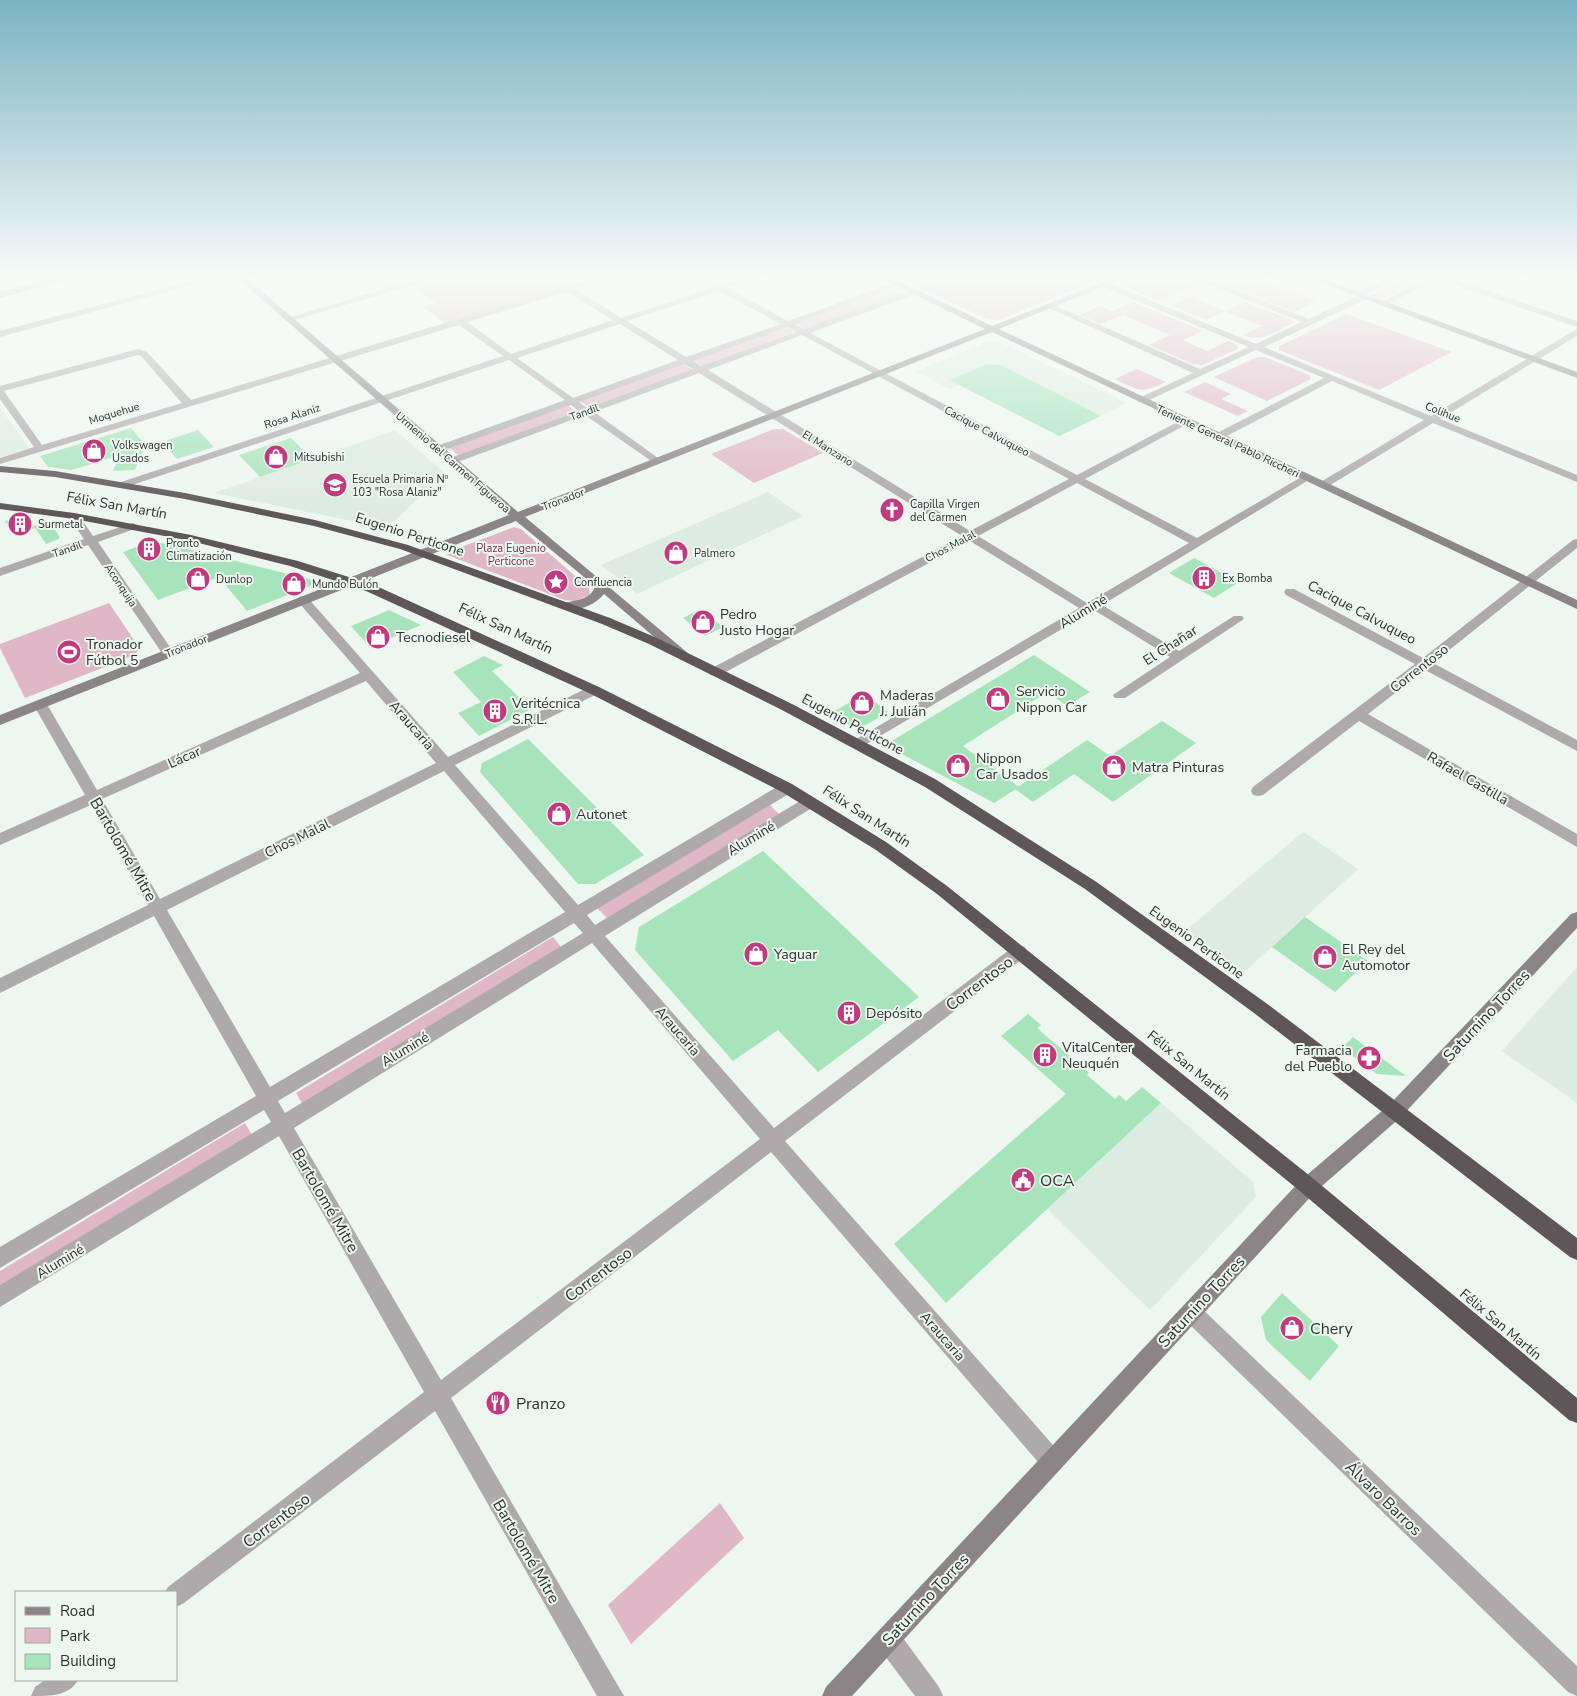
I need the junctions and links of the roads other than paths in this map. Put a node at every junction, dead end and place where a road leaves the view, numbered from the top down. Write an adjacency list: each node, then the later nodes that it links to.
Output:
1 (127, 355): 27 (street)
2 (145, 355): 31 (street)
3 (330, 355): 19 (street, Urmenio del Carmen Figueroa)
4 (347, 355): 19 (street, Moquehue)
5 (507, 355): 18 (street)
6 (516, 355): 18 (street, Rosa Alaniz)
7 (678, 355): 21 (street, El Manzano)
8 (700, 355): 21 (street, Tandil)
9 (742, 355): 22 (street, Tandil)
10 (845, 355): 24 (street, Cacique Calvuqueo)
11 (928, 355): 24 (street, Tronador)
12 (1047, 355): 29 (street, Teniente General Pablo Riccheri)
13 (1160, 355): 23 (street)
14 (1239, 355): 23 (street)
15 (1276, 355): 26 (street, Colihue)
16 (1522, 355): 20 (street)
17 (1539, 355): 20 (street)
18 (510, 357): 28 (street, Rosa Alaniz); 30 (street)
19 (334, 359): 28 (street, Urmenio del Carmen Figueroa); 31 (street, Moquehue)
20 (1533, 359): 25 (street); 34 (street)
21 (686, 360): 22 (street, El Manzano); 30 (street, Tandil)
22 (701, 370): 32 (street, Tandil); 33 (street, El Manzano)
23 (1201, 373): 29 (street)
24 (880, 374): 33 (street, Tronador); 44 (street, Cacique Calvuqueo)
25 (1577, 374)
26 (1331, 378): 34 (street, Colihue); 36 (street)
27 (0, 390): 37 (street)
28 (381, 400): 38 (street, Urmenio del Carmen Figueroa); 46 (street, Rosa Alaniz)
29 (1142, 400): 35 (street, Teniente General Pablo Riccheri)
30 (571, 401): 32 (street); 38 (street, Tandil)
31 (188, 403): 37 (street, Moquehue)
32 (586, 412): 39 (street, Tandil); 41 (street)
33 (776, 416): 41 (street, Tronador); 52 (street, El Manzano)
34 (1432, 420): 45 (street, Colihue); 47 (street)
35 (1186, 421): 36 (street, Teniente General Pablo Riccheri); 44 (street, Chos Malal)
36 (1219, 436): 43 (street, Teniente General Pablo Riccheri)
37 (40, 449): 40 (street, Moquehue)
38 (438, 449): 39 (street, Urmenio del Carmen Figueroa)
39 (451, 460): 50 (street, Urmenio del Carmen Figueroa)
40 (0, 461)
41 (657, 462): 50 (street, Tronador)
42 (0, 469): 46 (highway, Eugenio Perticone)
43 (1307, 478): 47 (street, Teniente General Pablo Riccheri); 55 (street, Aluminé)
44 (1076, 479): 52 (street, Chos Malal); 55 (street, Cacique Calvuqueo)
45 (1577, 479)
46 (122, 485): 56 (highway, Eugenio Perticone)
47 (1323, 485): 59 (street, Teniente General Pablo Riccheri)
48 (0, 506): 49 (highway, Félix San Martín)
49 (74, 516): 51 (highway, Félix San Martín); 53 (street, Aconquija)
50 (518, 517): 56 (street, Tronador); 60 (street, Urmenio del Carmen Figueroa)
51 (133, 526): 53 (street, Tandil); 58 (highway, Félix San Martín)
52 (970, 536): 65 (street, El Manzano); 71 (street, Chos Malal)
53 (91, 541): 57 (street, Tandil); 67 (street, Aconquija)
54 (1577, 542): 59 (street, Correntoso)
55 (1197, 543): 65 (street, Aluminé)
56 (426, 554): 58 (street, Tronador); 64 (highway, Eugenio Perticone)
57 (0, 572)
58 (351, 581): 62 (street, Tronador); 73 (highway, Félix San Martín)
59 (1528, 582): 63 (street, Teniente General Pablo Riccheri); 70 (street, Correntoso)
60 (601, 586): 64 (street); 68 (street, Urmenio del Carmen Figueroa)
61 (1290, 592): 70 (street, Cacique Calvuqueo)
62 (303, 600): 67 (street, Tronador); 72 (street, Araucaria)
63 (1577, 605)
64 (568, 606): 68 (highway, Eugenio Perticone)
65 (1090, 606): 69 (street, El Manzano); 78 (street, Aluminé)
66 (1238, 619): 69 (street, El Chañar)
67 (168, 653): 75 (street, Tronador)
68 (685, 657): 71 (highway, Eugenio Perticone)
69 (1179, 657): 74 (street, El Chañar)
70 (1424, 664): 76 (street, Correntoso); 79 (street, Cacique Calvuqueo)
71 (715, 672): 78 (highway, Eugenio Perticone)
72 (367, 675): 80 (street, Araucaria); 83 (street, Lácar)
73 (594, 690): 80 (street, Chos Malal); 81 (highway, Félix San Martín)
74 (1120, 695)
75 (40, 704): 77 (street, Tronador); 83 (street, Bartolomé Mitre)
76 (1359, 715): 82 (street, Correntoso); 86 (street, Rafael Castilla)
77 (0, 720)
78 (858, 744): 94 (highway, Eugenio Perticone)
79 (1577, 746)
80 (446, 764): 87 (street, Chos Malal); 88 (street, Araucaria)
81 (787, 788): 84 (highway, Félix San Martín); 88 (street, Aluminé)
82 (1258, 791)
83 (94, 797): 85 (street, Lácar); 87 (street, Bartolomé Mitre)
84 (810, 802): 90 (street, Aluminé); 91 (highway, Félix San Martín)
85 (0, 839)
86 (1577, 842)
87 (157, 908): 92 (street, Chos Malal); 93 (street, Bartolomé Mitre)
88 (576, 914): 90 (street, Araucaria); 93 (street, Aluminé)
89 (1577, 918): 94 (street, Saturnino Torres)
90 (594, 934): 95 (street, Aluminé); 96 (street, Araucaria)
91 (1019, 952): 96 (street, Correntoso); 97 (highway, Félix San Martín)
92 (0, 986)
93 (267, 1099): 95 (street, Bartolomé Mitre); 99 (street, Aluminé)
94 (1395, 1111): 97 (street, Saturnino Torres); 98 (highway, Eugenio Perticone)
95 (282, 1125): 100 (street, Aluminé); 102 (street, Bartolomé Mitre)
96 (773, 1140): 102 (street, Correntoso); 104 (street, Araucaria)
97 (1308, 1186): 101 (street, Saturnino Torres); 103 (highway, Félix San Martín)
98 (1577, 1250)
99 (0, 1258)
100 (0, 1297)
101 (1191, 1312): 104 (street, Saturnino Torres); 108 (street, Álvaro Barros)
102 (438, 1396): 105 (street, Correntoso); 110 (street, Bartolomé Mitre)
103 (1577, 1412)
104 (1052, 1461): 106 (street, Saturnino Torres)
105 (178, 1593)
106 (888, 1639): 111 (street, Saturnino Torres); 112 (street)
107 (65, 1681): 109 (street)
108 (1577, 1684)
109 (44, 1696)
110 (611, 1696)
111 (835, 1696)
112 (930, 1696)

